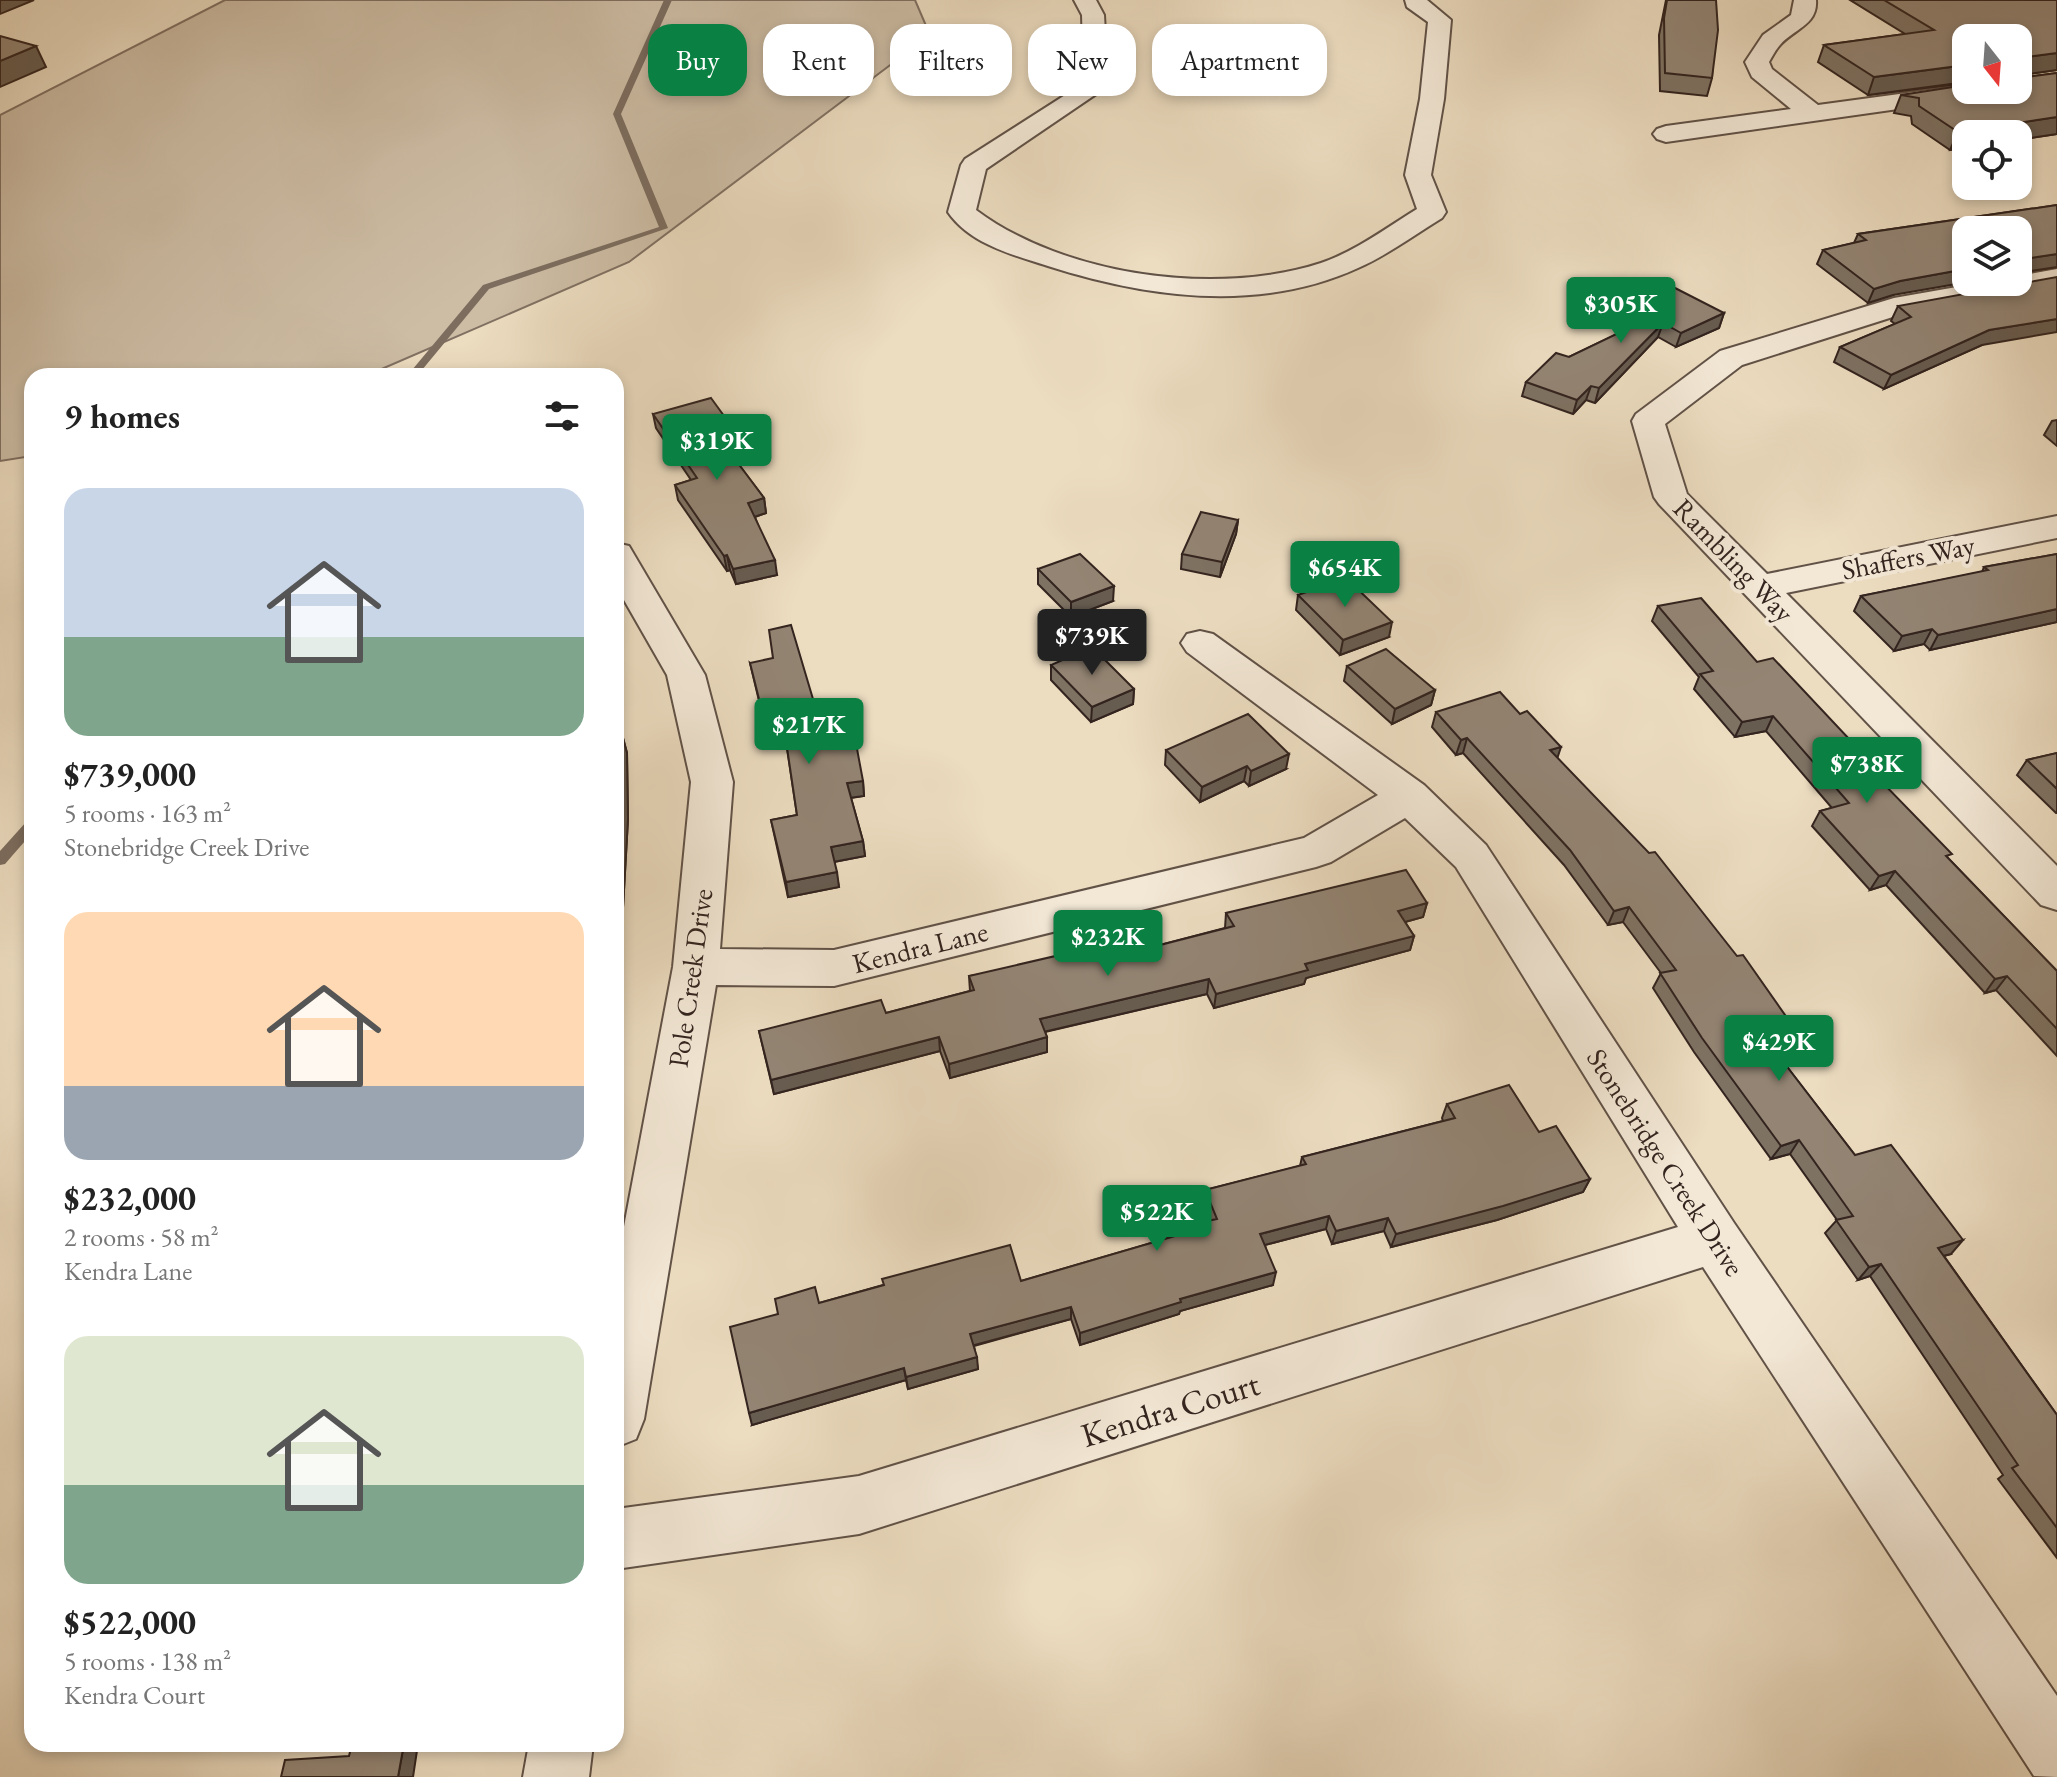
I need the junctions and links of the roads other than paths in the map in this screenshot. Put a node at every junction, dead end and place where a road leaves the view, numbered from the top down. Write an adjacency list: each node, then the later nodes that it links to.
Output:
1 (1085, 0): 3 (street)
2 (1805, 0): 5 (street)
3 (1415, 2)
4 (1952, 94): 5 (street)
5 (1813, 114): 6 (street)
6 (1666, 134)
7 (2057, 278): 10 (street, Rambling Way)
8 (2057, 527): 10 (street, Shaffers Way)
9 (624, 568): 14 (street, Pole Creek Drive)
10 (1758, 587): 13 (street, Rambling Way)
11 (1200, 643): 12 (street, Stonebridge Creek Drive)
12 (1409, 796): 14 (street, Kendra Lane); 15 (street, Stonebridge Creek Drive)
13 (2057, 893)
14 (696, 967): 16 (street, Pole Creek Drive)
15 (1715, 1240): 17 (street, Kendra Court); 19 (street, Stonebridge Creek Drive)
16 (624, 1374)
17 (624, 1538)
18 (560, 1752): 20 (street)
19 (2057, 1753)
20 (556, 1777)

